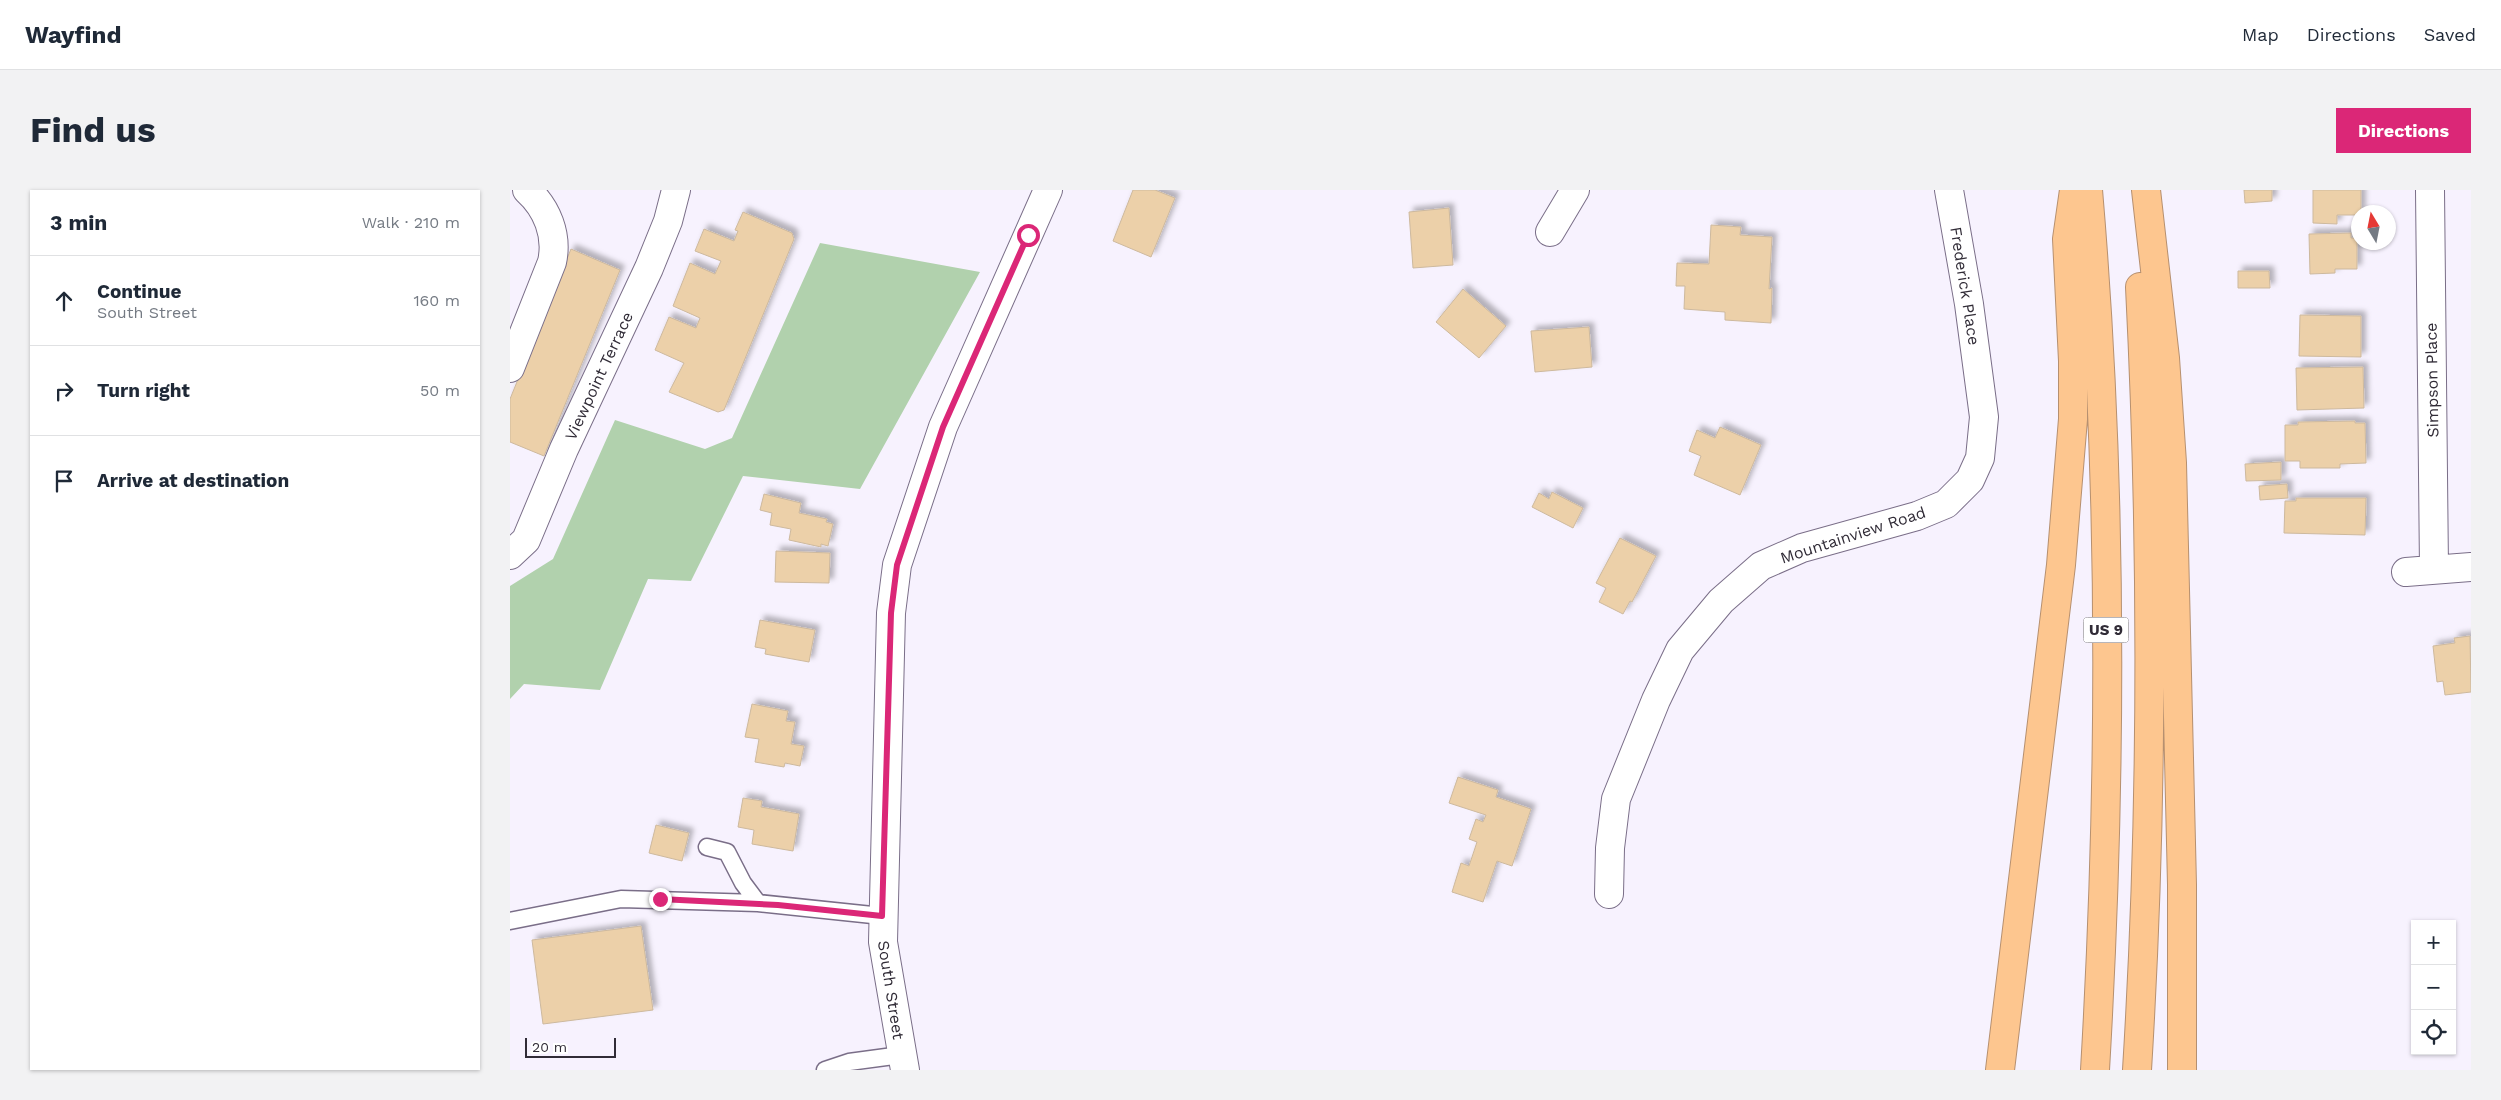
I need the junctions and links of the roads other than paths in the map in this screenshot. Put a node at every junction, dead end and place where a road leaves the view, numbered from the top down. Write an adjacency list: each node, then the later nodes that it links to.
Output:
1 (527, 190): 12 (street)
2 (676, 190): 14 (street, Viewpoint Terrace)
3 (1048, 190): 21 (street, South Street)
4 (1575, 190): 11 (street)
5 (1949, 190): 13 (street, Frederick Place)
6 (2074, 190): 25 (highway)
7 (2088, 190): 26 (highway, US 9)
8 (2134, 190): 27 (highway, US 9)
9 (2146, 190): 28 (highway)
10 (2430, 190): 16 (street, Simpson Place)
11 (1550, 232)
12 (510, 368)
13 (1979, 382): 19 (street, Mountainview Road)
14 (510, 555)
15 (2471, 567): 16 (street)
16 (2434, 570): 17 (street)
17 (2406, 572)
18 (707, 847): 20 (lane)
19 (1609, 894)
20 (758, 903): 21 (lane); 22 (lane)
21 (882, 916): 23 (street, South Street)
22 (510, 921)
23 (903, 1063): 24 (lane)
24 (825, 1070)
25 (2000, 1070)
26 (2095, 1070)
27 (2137, 1070)
28 (2182, 1070)

